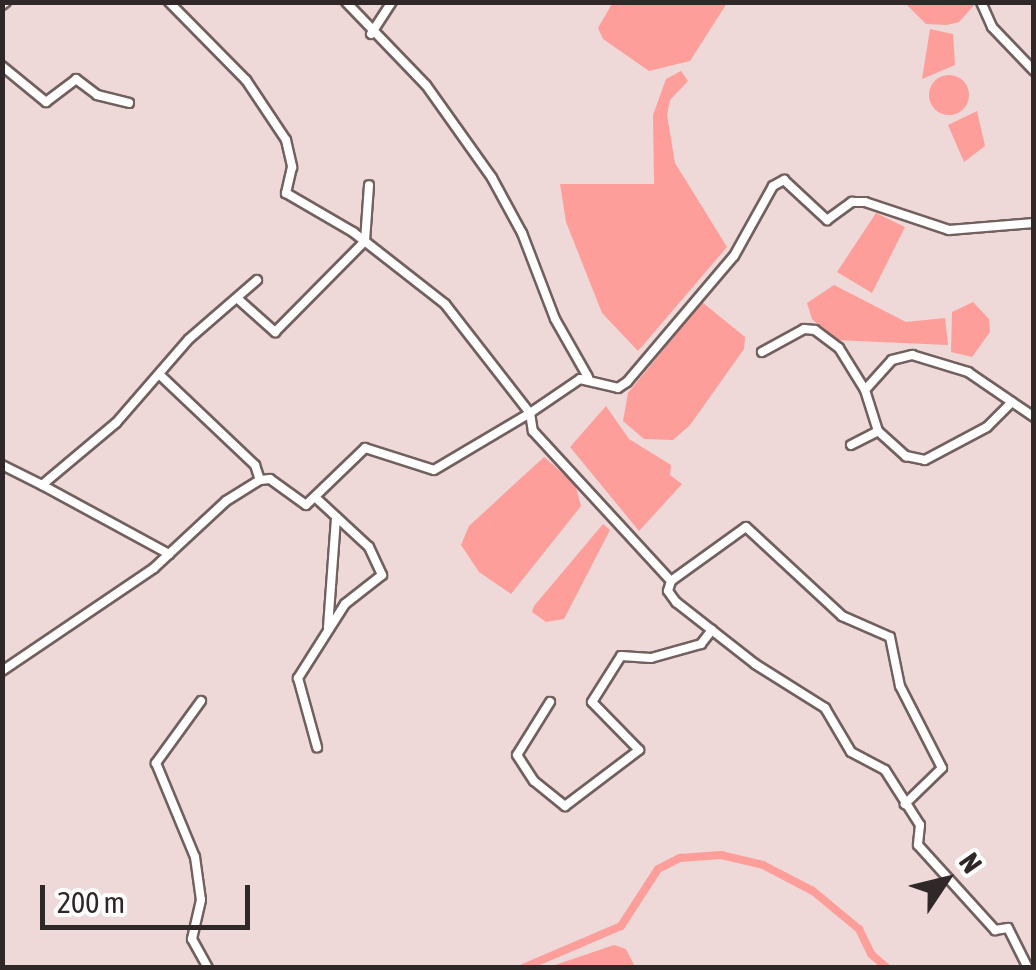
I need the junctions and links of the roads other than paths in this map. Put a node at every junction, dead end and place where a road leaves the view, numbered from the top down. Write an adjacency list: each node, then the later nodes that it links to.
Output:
1 (169, 2): 11 (street)
2 (346, 2): 5 (street)
3 (392, 2): 5 (street)
4 (981, 2): 7 (street)
5 (370, 34): 16 (street)
6 (2, 66): 8 (street)
7 (1034, 71)
8 (128, 103)
9 (369, 185): 11 (street)
10 (1034, 223): 16 (street)
11 (365, 241): 13 (street); 19 (street)
12 (257, 280): 13 (street)
13 (238, 299): 15 (street)
14 (762, 352): 17 (street)
15 (160, 375): 24 (street); 25 (street)
16 (588, 378): 19 (street)
17 (866, 390): 18 (street); 21 (street)
18 (1012, 402): 20 (street); 21 (street)
19 (530, 413): 26 (street); 29 (street)
20 (1034, 417)
21 (878, 431): 22 (street)
22 (851, 445)
23 (2, 466): 25 (street)
24 (260, 480): 26 (street); 28 (street)
25 (42, 485): 28 (street)
26 (316, 498): 27 (street)
27 (336, 517): 31 (street); 31 (street)
28 (169, 554): 32 (street)
29 (671, 581): 30 (street); 36 (street)
30 (712, 630): 34 (street); 36 (street)
31 (328, 631): 35 (street)
32 (2, 671)
33 (201, 701): 37 (street)
34 (550, 702)
35 (317, 747)
36 (905, 804): 38 (street)
37 (208, 968)
38 (1028, 968)

